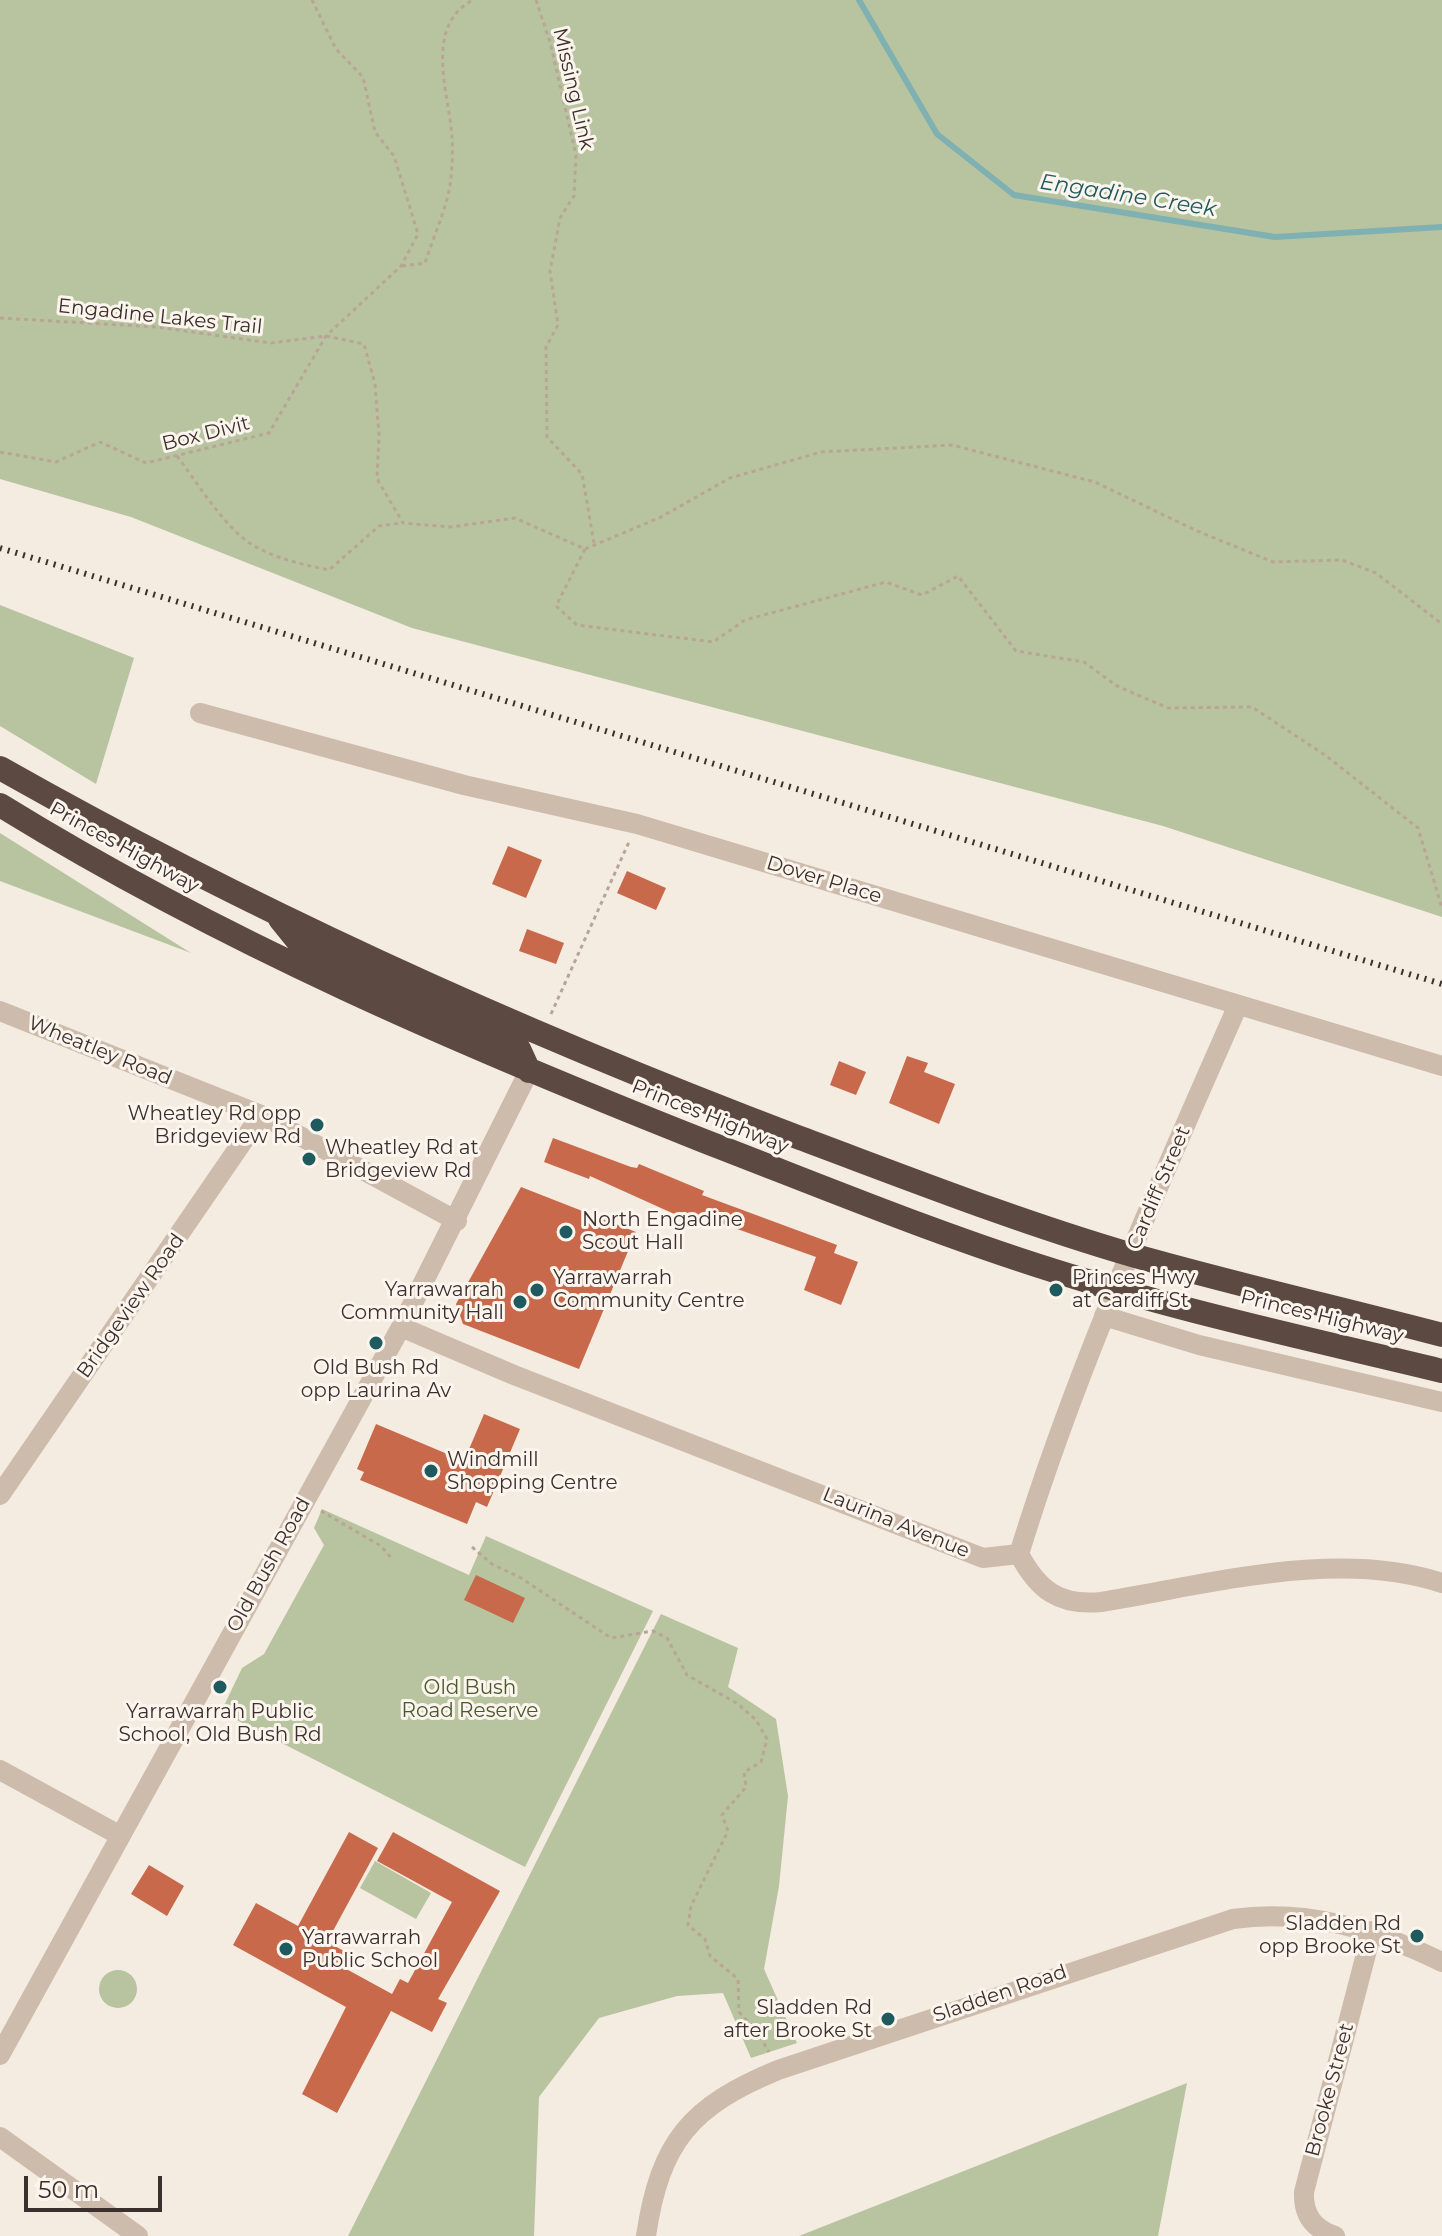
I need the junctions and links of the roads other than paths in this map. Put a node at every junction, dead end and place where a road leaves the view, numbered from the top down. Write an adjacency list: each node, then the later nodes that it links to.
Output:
1 (200, 713): 5 (street, Dover Place)
2 (0, 768): 4 (highway, Princes Highway)
3 (0, 805): 9 (highway, Princes Highway)
4 (276, 914): 7 (highway, Princes Highway); 9 (highway)
5 (1238, 1005): 8 (street, Dover Place); 12 (street, Cardiff Street)
6 (0, 1011): 10 (street, Wheatley Road)
7 (615, 1066): 9 (highway); 12 (highway, Princes Highway)
8 (1442, 1066)
9 (529, 1071): 11 (street, Old Bush Road); 13 (highway, Princes Highway)
10 (261, 1115): 11 (street, Wheatley Road); 19 (street, Bridgeview Road)
11 (457, 1221): 15 (street, Old Bush Road)
12 (1131, 1255): 13 (street, Cardiff Street); 16 (highway, Princes Highway)
13 (1115, 1290): 14 (street, Cardiff Street); 17 (highway, Princes Highway)
14 (1104, 1316): 18 (street); 20 (street, Cardiff Street)
15 (401, 1327): 20 (street, Laurina Avenue); 23 (street, Old Bush Road)
16 (1442, 1335)
17 (1442, 1371)
18 (1442, 1402)
19 (0, 1495)
20 (1019, 1554): 21 (street)
21 (1442, 1583)
22 (0, 1770): 23 (street)
23 (119, 1835): 26 (street, Old Bush Road)
24 (1372, 1931): 25 (street, Sladden Road); 29 (street, Sladden Road); 30 (street, Brooke Street)
25 (1442, 1962)
26 (0, 2055)
27 (0, 2137): 28 (street)
28 (138, 2236)
29 (646, 2236)
30 (1335, 2236)

